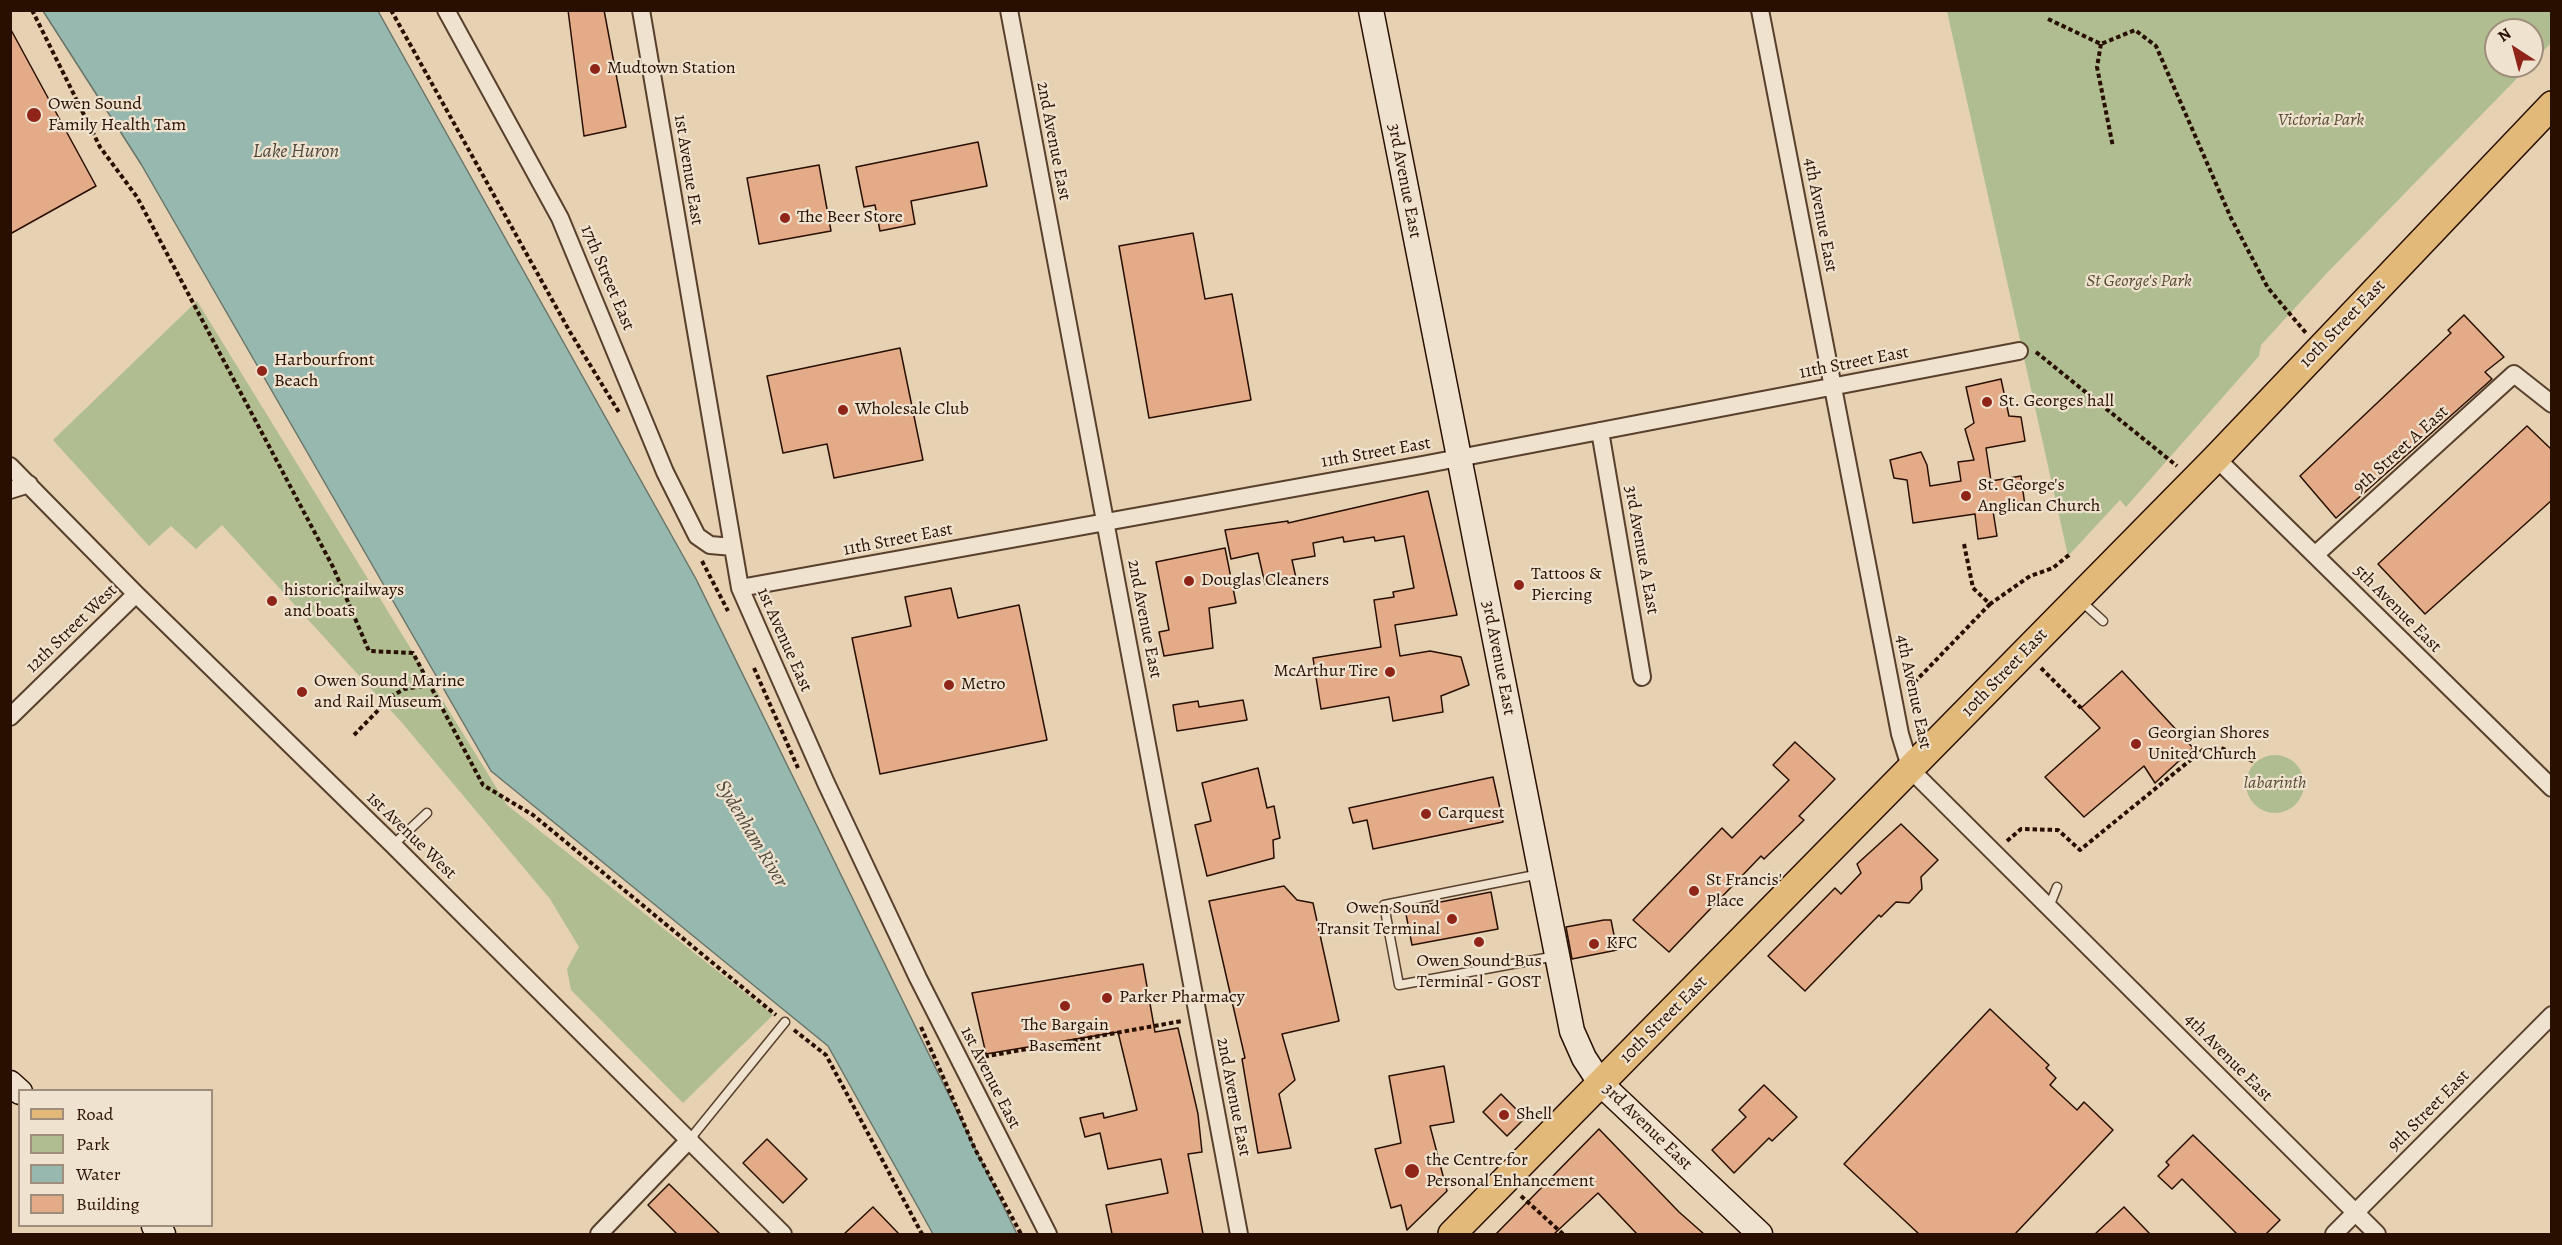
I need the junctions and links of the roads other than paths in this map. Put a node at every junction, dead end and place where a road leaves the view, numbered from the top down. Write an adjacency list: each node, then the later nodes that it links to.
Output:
1 (446, 10): 17 (street, 17th Street East)
2 (641, 10): 17 (street, 1st Avenue East)
3 (1008, 10): 16 (street, 2nd Avenue East)
4 (1371, 10): 11 (main road, 3rd Avenue East)
5 (1760, 10): 8 (street, 4th Avenue East)
6 (2552, 105): 12 (main road, 10th Street East)
7 (2019, 351): 8 (street, 11th Street East)
8 (1833, 386): 10 (street, 11th Street East); 25 (street, 4th Avenue East)
9 (2552, 404): 18 (street, 9th Street A East)
10 (1600, 431): 11 (street, 11th Street East); 23 (street, 3rd Avenue A East)
11 (1458, 458): 16 (street, 11th Street East); 29 (main road, 3rd Avenue East)
12 (2216, 458): 18 (street, 5th Avenue East); 21 (main road, 10th Street East)
13 (10, 466): 14 (street, 1st Avenue West)
14 (28, 484): 15 (street); 20 (street, 1st Avenue West)
15 (10, 490)
16 (1106, 523): 19 (street, 11th Street East); 41 (street, 2nd Avenue East)
17 (733, 547): 19 (street, 1st Avenue East)
18 (2315, 555): 26 (street, 5th Avenue East)
19 (740, 588): 40 (street, 1st Avenue East)
20 (136, 594): 24 (street, 12th Street West); 28 (street, 1st Avenue West)
21 (2078, 598): 22 (lane); 25 (main road, 10th Street East)
22 (2103, 621)
23 (1642, 677)
24 (10, 717)
25 (1911, 770): 31 (street, 4th Avenue East); 35 (main road, 10th Street East)
26 (2552, 788)
27 (427, 813): 28 (lane)
28 (393, 845): 36 (street, 1st Avenue West)
29 (1540, 874): 32 (main road, 3rd Avenue East); 32 (lane)
30 (2057, 887): 31 (lane)
31 (2049, 908): 37 (street, 4th Avenue East)
32 (1557, 956): 35 (main road, 3rd Avenue East)
33 (2552, 1016): 37 (street, 9th Street East)
34 (785, 1022): 36 (lane)
35 (1601, 1084): 42 (main road, 10th Street East); 43 (main road, 3rd Avenue East)
36 (690, 1139): 38 (street); 39 (street, 1st Avenue West)
37 (2356, 1213): 44 (street, 9th Street East); 45 (street, 4th Avenue East)
38 (600, 1234)
39 (783, 1234)
40 (1048, 1234)
41 (1239, 1234)
42 (1452, 1234)
43 (1760, 1234)
44 (2334, 1234)
45 (2377, 1234)

